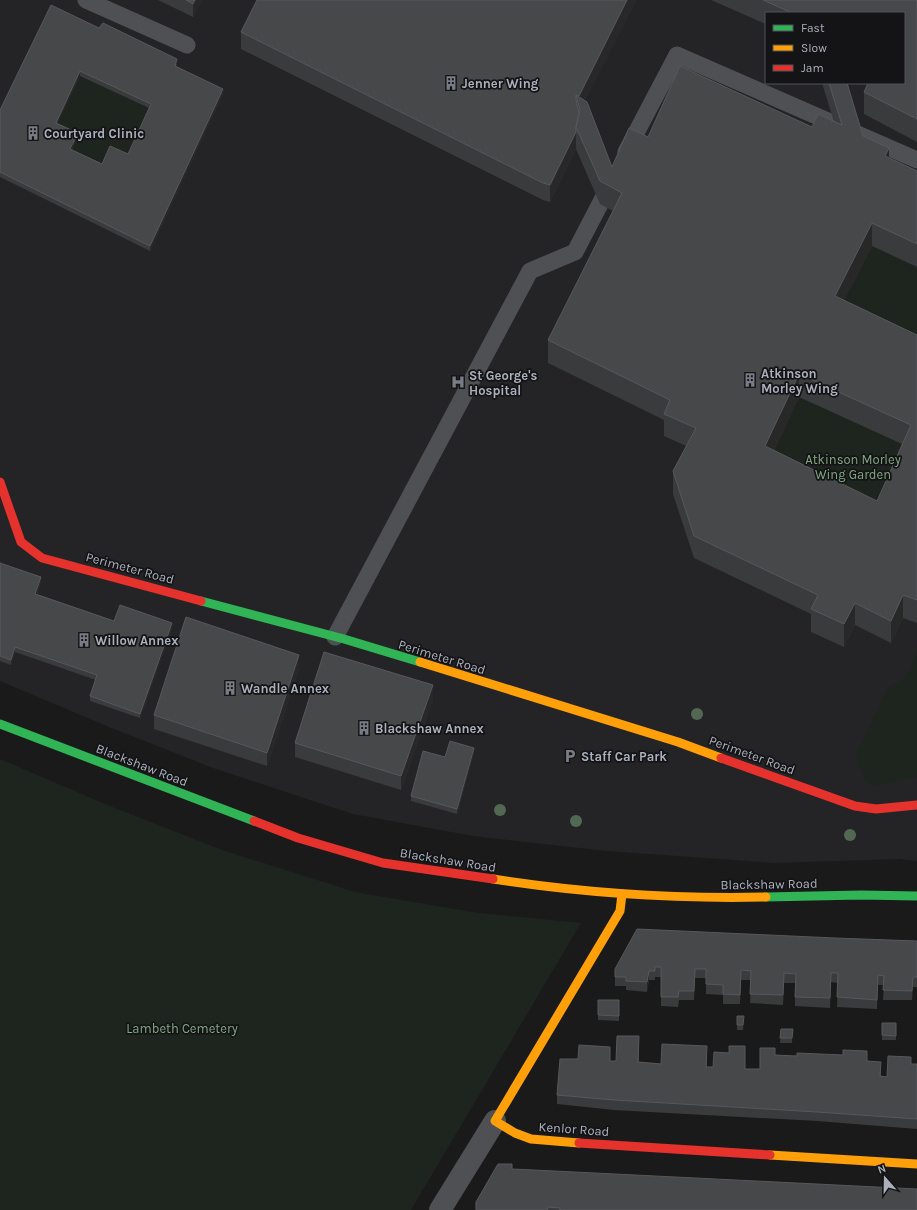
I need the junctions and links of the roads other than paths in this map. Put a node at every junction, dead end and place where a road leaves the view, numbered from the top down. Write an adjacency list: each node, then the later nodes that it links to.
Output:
1 (86, 0): 2 (lane)
2 (187, 45)
3 (917, 160): 6 (lane)
4 (0, 482): 5 (street, Perimeter Road)
5 (5, 518): 6 (street, Perimeter Road)
6 (335, 637): 8 (street, Perimeter Road)
7 (0, 724): 9 (street, Blackshaw Road)
8 (917, 805)
9 (622, 894): 10 (street, Blackshaw Road); 11 (street)
10 (917, 896)
11 (495, 1121): 12 (street, Kenlor Road); 13 (street)
12 (917, 1164)
13 (440, 1210)

